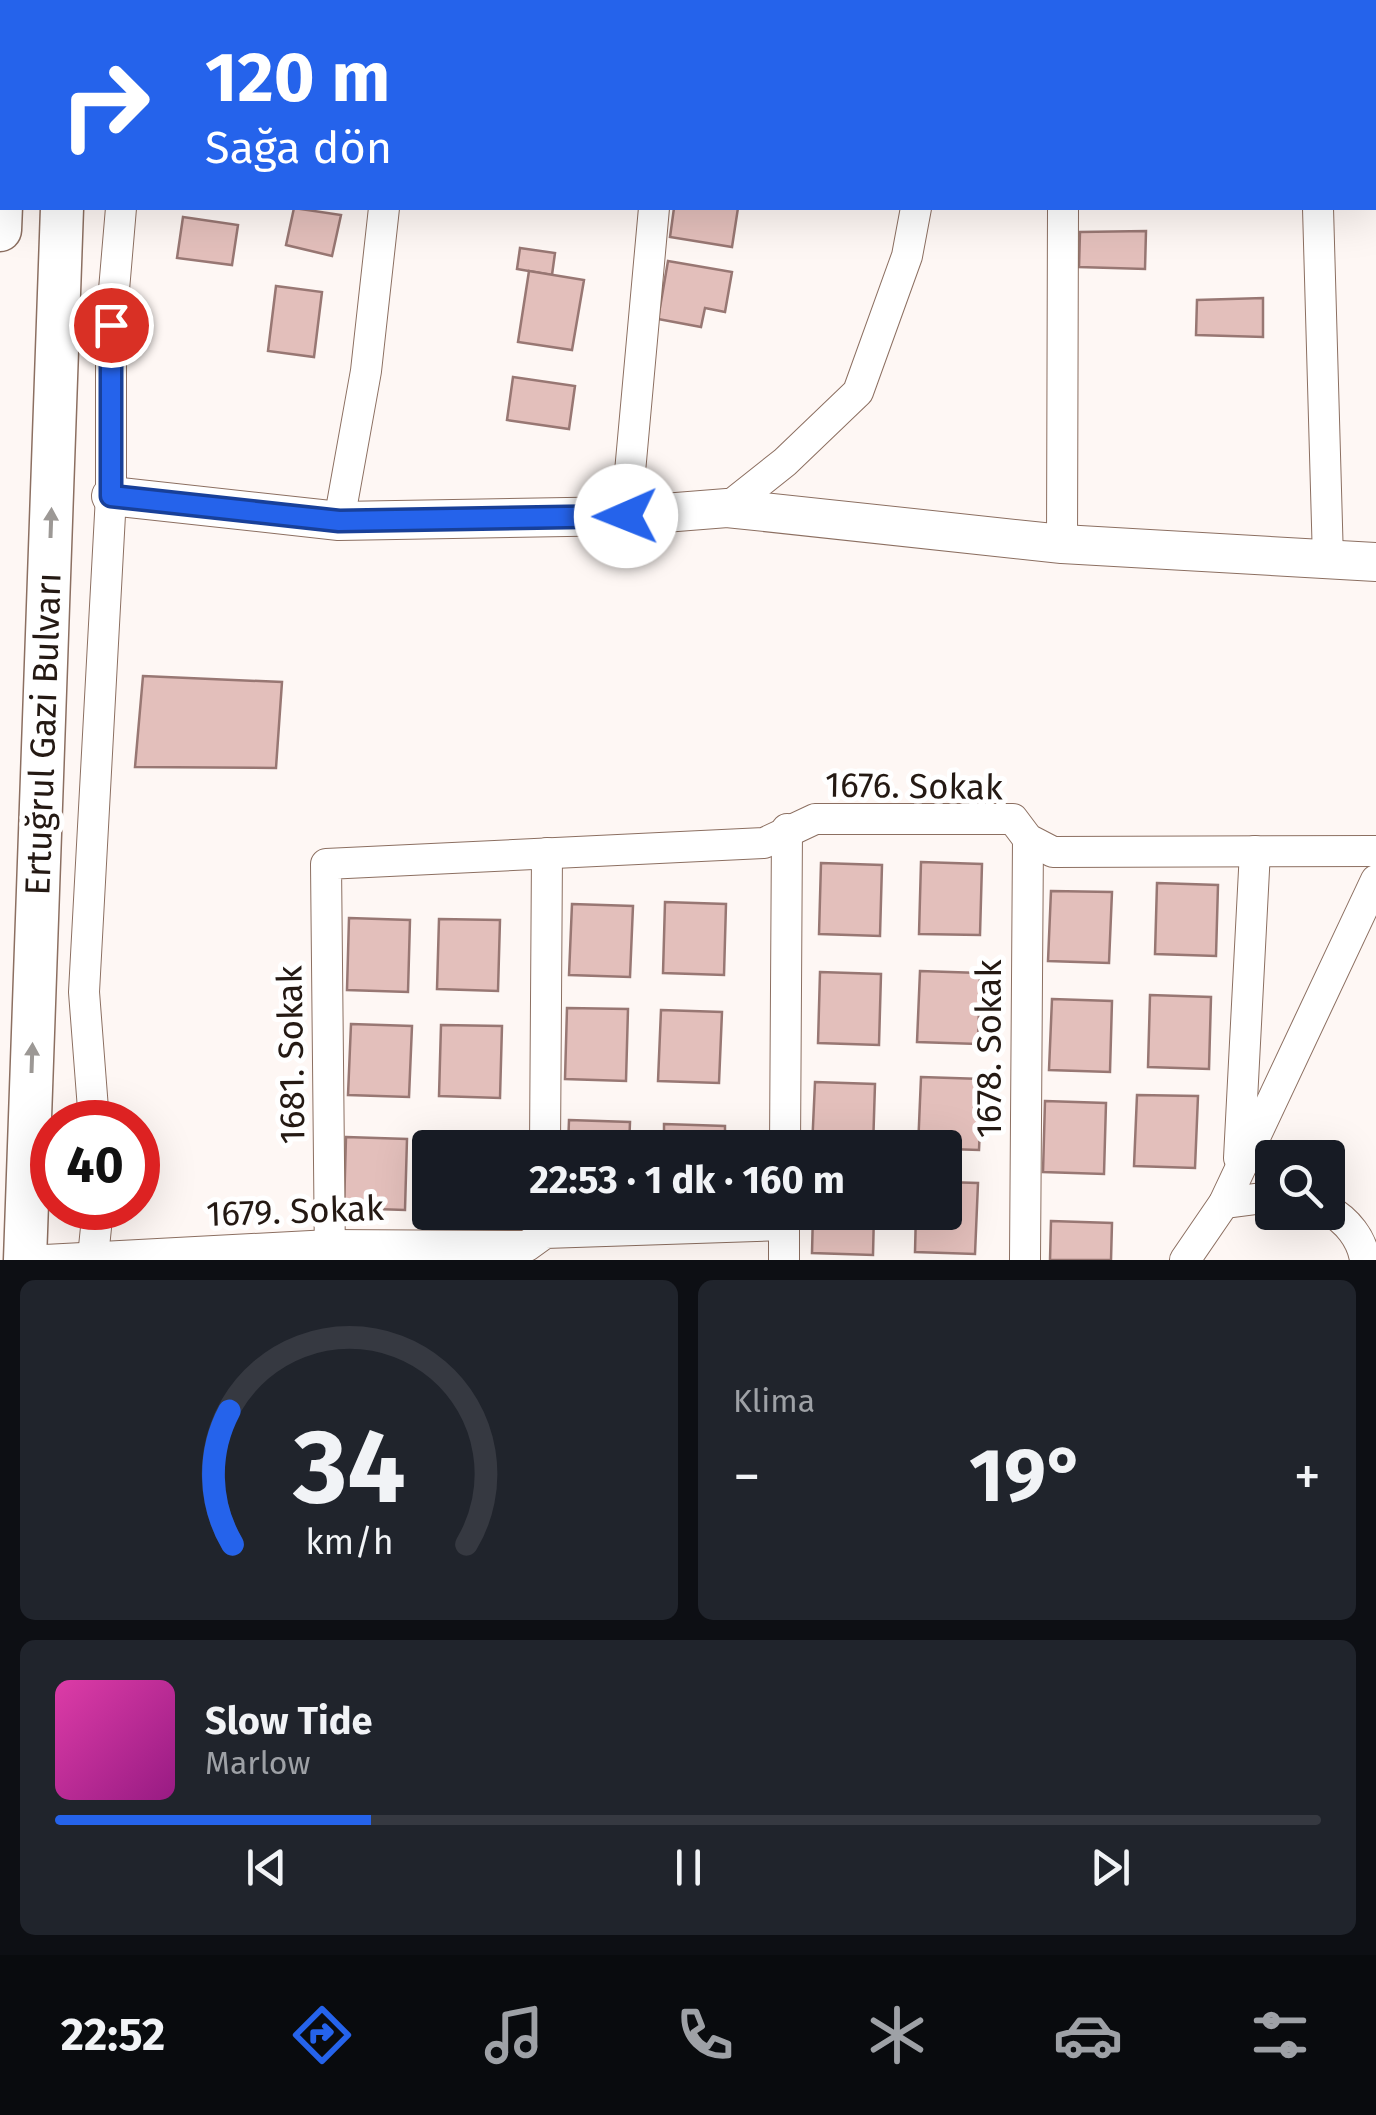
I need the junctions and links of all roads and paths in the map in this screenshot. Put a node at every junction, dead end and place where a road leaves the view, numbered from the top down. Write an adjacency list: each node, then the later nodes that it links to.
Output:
1 (62, 210): 34 (main road, Ertuğrul Gazi Bulvarı, one-way to 1)
2 (121, 210): 8 (street)
3 (384, 210): 11 (street)
4 (654, 210): 10 (street)
5 (916, 210): 9 (street)
6 (1062, 210): 12 (street)
7 (1318, 210): 13 (street)
8 (111, 496): 11 (street); 22 (street)
9 (727, 508): 10 (street); 12 (street)
10 (626, 516): 11 (street)
11 (339, 521)
12 (1062, 544): 13 (street)
13 (1328, 560): 14 (street)
14 (1376, 562)
15 (787, 829): 16 (street, 1676. Sokak); 19 (street, 1676. Sokak); 24 (street)
16 (1028, 839): 17 (street, 1676. Sokak); 37 (street, 1678. Sokak)
17 (1255, 851): 18 (street, 1676. Sokak); 25 (street)
18 (1376, 851)
19 (547, 854): 20 (street, 1676. Sokak); 23 (street)
20 (326, 864): 32 (street, 1681. Sokak)
21 (1376, 880): 25 (street)
22 (92, 1100)
23 (545, 1130)
24 (784, 1130)
25 (1238, 1174): 27 (street)
26 (1255, 1200): 27 (street)
27 (1224, 1203): 38 (street)
28 (1345, 1225): 39 (street)
29 (96, 1230): 33 (street)
30 (540, 1230): 32 (street, 1679. Sokak)
31 (784, 1230): 36 (street)
32 (330, 1252): 33 (street, 1679. Sokak)
33 (93, 1257): 35 (street, 1679. Sokak)
34 (25, 1260)
35 (45, 1260)
36 (784, 1260)
37 (1025, 1260)
38 (1184, 1260)
39 (1365, 1260)

